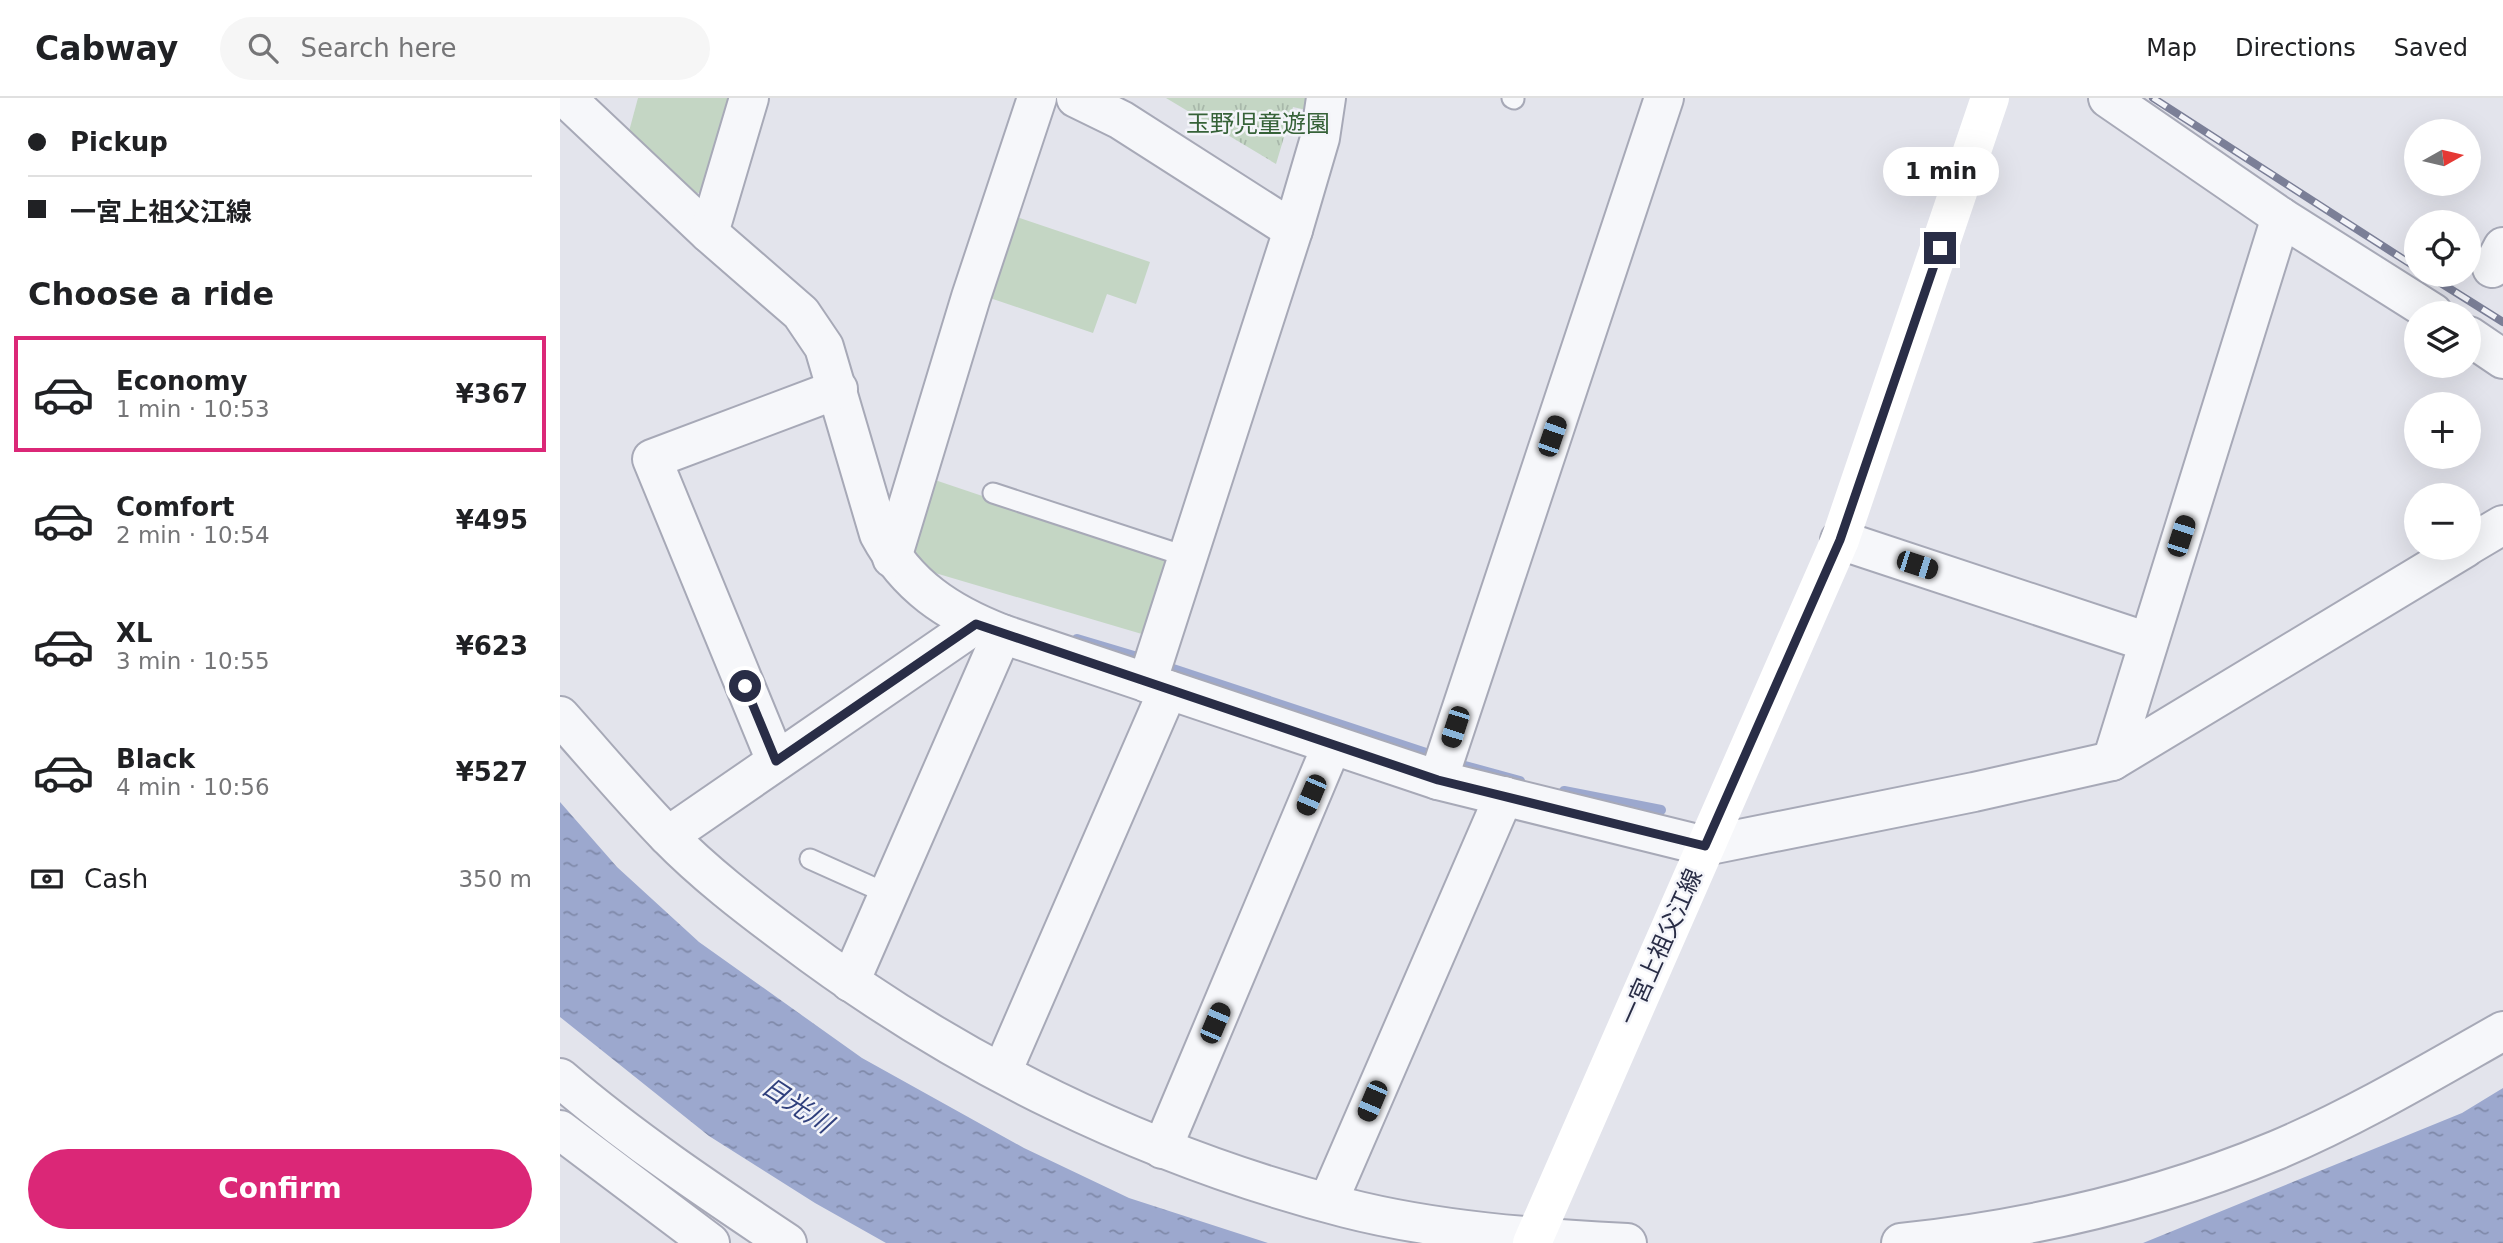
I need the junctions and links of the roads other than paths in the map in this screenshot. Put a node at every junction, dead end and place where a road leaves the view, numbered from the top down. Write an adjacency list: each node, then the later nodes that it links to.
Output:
1 (749, 98): 11 (street)
2 (1037, 98): 21 (street)
3 (1076, 98): 10 (street)
4 (1326, 98): 10 (street)
5 (1664, 98): 30 (street)
6 (1990, 98): 19 (main road, 一宮上祖父江線)
7 (2108, 98): 9 (street)
8 (571, 114): 11 (street)
9 (2281, 217): 12 (street); 24 (street)
10 (1293, 230): 20 (street)
11 (709, 233): 15 (street)
12 (2414, 301)
13 (2481, 344): 14 (street)
14 (2503, 359)
15 (838, 389): 21 (street); 28 (street)
16 (993, 493): 20 (lane)
17 (2503, 525): 18 (street)
18 (2481, 538)
19 (1840, 540): 24 (street); 33 (main road, 一宮上祖父江線)
20 (1188, 557): 25 (street)
21 (892, 558): 23 (street)
22 (2444, 560): 29 (street)
23 (989, 629): 25 (street); 28 (street); 35 (street)
24 (2148, 642): 29 (street)
25 (1158, 686): 27 (street); 38 (street)
26 (560, 716): 32 (street)
27 (1332, 745): 30 (street); 41 (street)
28 (776, 761): 32 (street)
29 (2112, 761): 33 (street)
30 (1438, 780): 31 (street)
31 (1504, 796): 33 (street); 42 (street)
32 (668, 836): 36 (street)
33 (1705, 846): 43 (main road, 一宮上祖父江線)
34 (810, 859): 35 (lane)
35 (888, 894): 36 (street)
36 (850, 982): 38 (street)
37 (2503, 1031): 47 (street)
38 (1002, 1072): 41 (street)
39 (560, 1077): 45 (street)
40 (560, 1130): 44 (street)
41 (1162, 1149): 42 (street)
42 (1328, 1202): 43 (street)
43 (1534, 1239): 46 (street)
44 (710, 1243)
45 (787, 1243)
46 (1627, 1243)
47 (1901, 1243)

